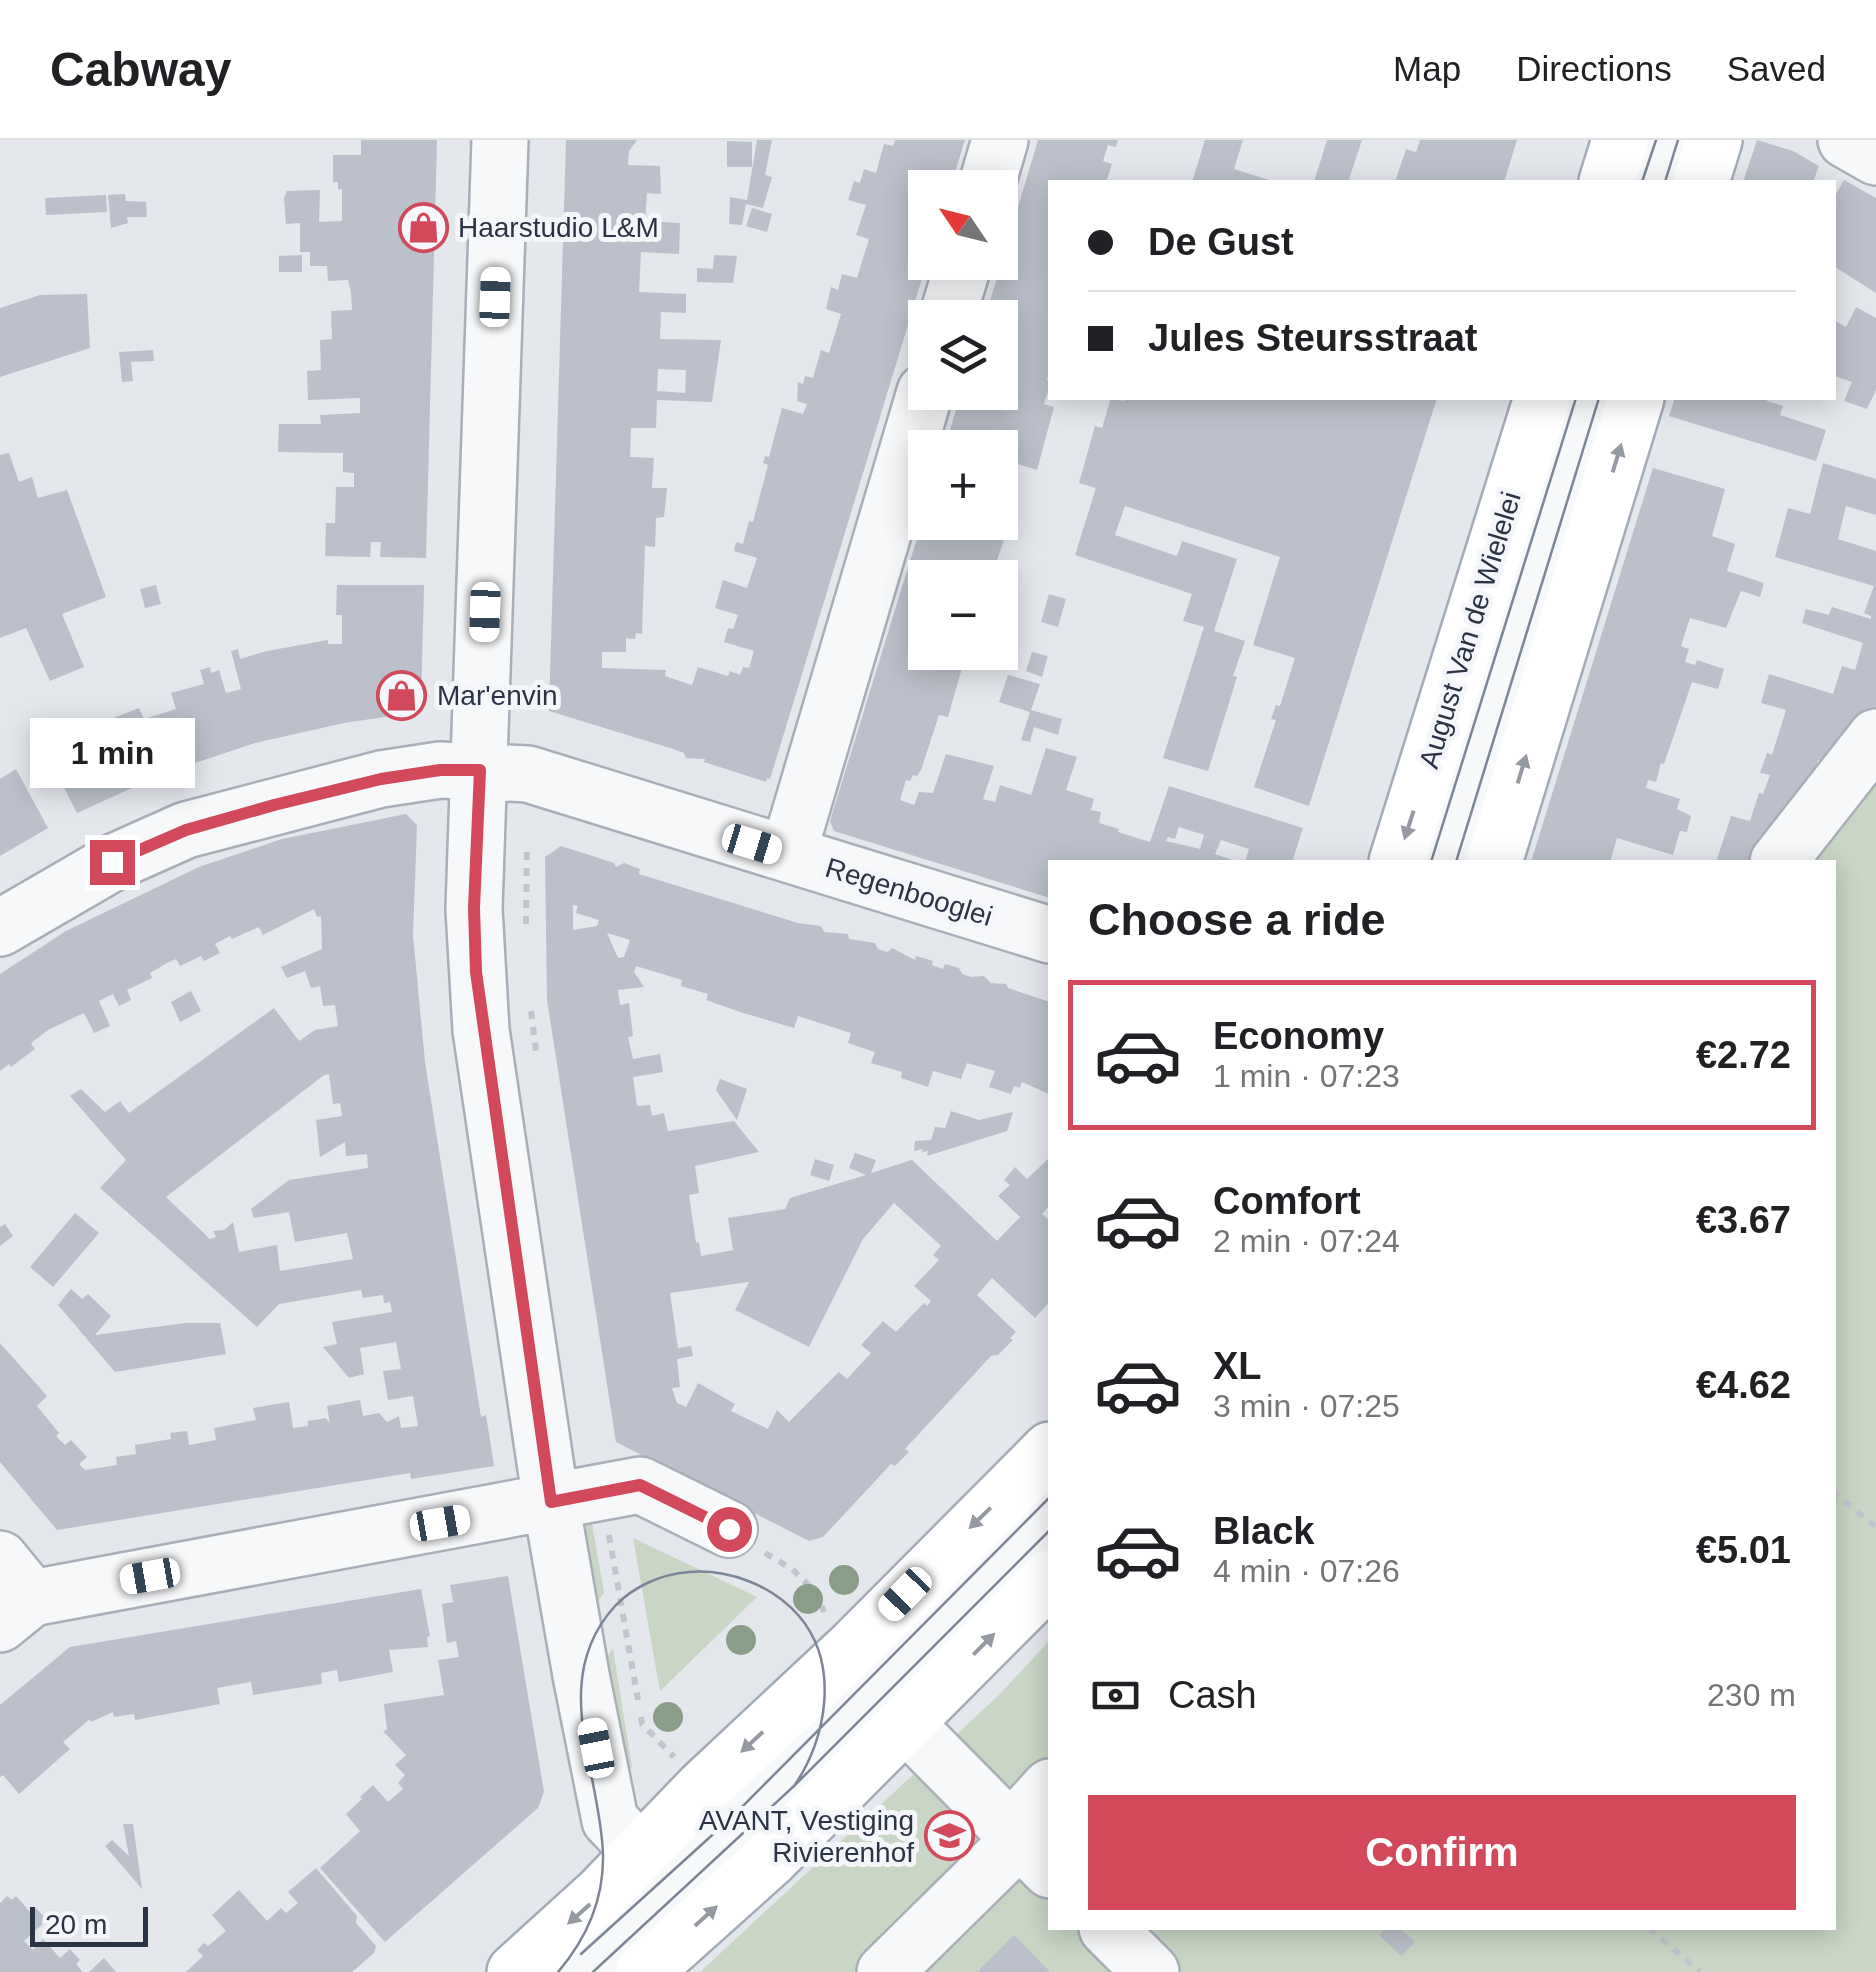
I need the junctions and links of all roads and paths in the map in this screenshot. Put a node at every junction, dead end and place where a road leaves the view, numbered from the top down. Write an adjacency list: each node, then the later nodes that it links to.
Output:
1 (500, 140): 17 (street)
2 (1000, 140): 8 (street)
3 (1620, 140): 9 (main road)
4 (1667, 140): 10 (street)
5 (1714, 140): 11 (main road)
6 (1846, 140): 7 (street)
7 (1876, 157)
8 (991, 170)
9 (1608, 180)
10 (1655, 180)
11 (1702, 180)
12 (1541, 400): 19 (main road, August Van de Wielelei, one-way to 19)
13 (1587, 400): 20 (street, August Van de Wielelei)
14 (1635, 400): 21 (main road, one-way to 14)
15 (920, 410): 18 (street)
16 (1876, 737): 22 (street)
17 (480, 770): 18 (street, Regenbooglei); 23 (street, Regenbooglei); 27 (street)
18 (788, 854): 24 (street, Regenbooglei)
19 (1399, 860)
20 (1445, 860)
21 (1495, 860)
22 (1780, 860)
23 (0, 928)
24 (1048, 935)
25 (1048, 1452): 38 (main road, one-way to 38)
26 (1836, 1494): 29 (path)
27 (576, 1497): 30 (street); 32 (street); 34 (path); 38 (street)
28 (1048, 1515): 36 (street)
29 (1876, 1527)
30 (729, 1529)
31 (1048, 1580): 33 (main road, one-way to 31)
32 (11, 1594)
33 (904, 1723): 36 (main road); 37 (street)
34 (676, 1758)
35 (1048, 1792): 37 (street)
36 (753, 1842): 42 (street); 43 (main road, one-way to 36)
37 (1027, 1846): 44 (street)
38 (640, 1852): 41 (main road, one-way to 41)
39 (1109, 1930): 45 (street)
40 (1651, 1930): 46 (path)
41 (515, 1972)
42 (576, 1972)
43 (644, 1972)
44 (885, 1972)
45 (1152, 1972)
46 (1700, 1972)

